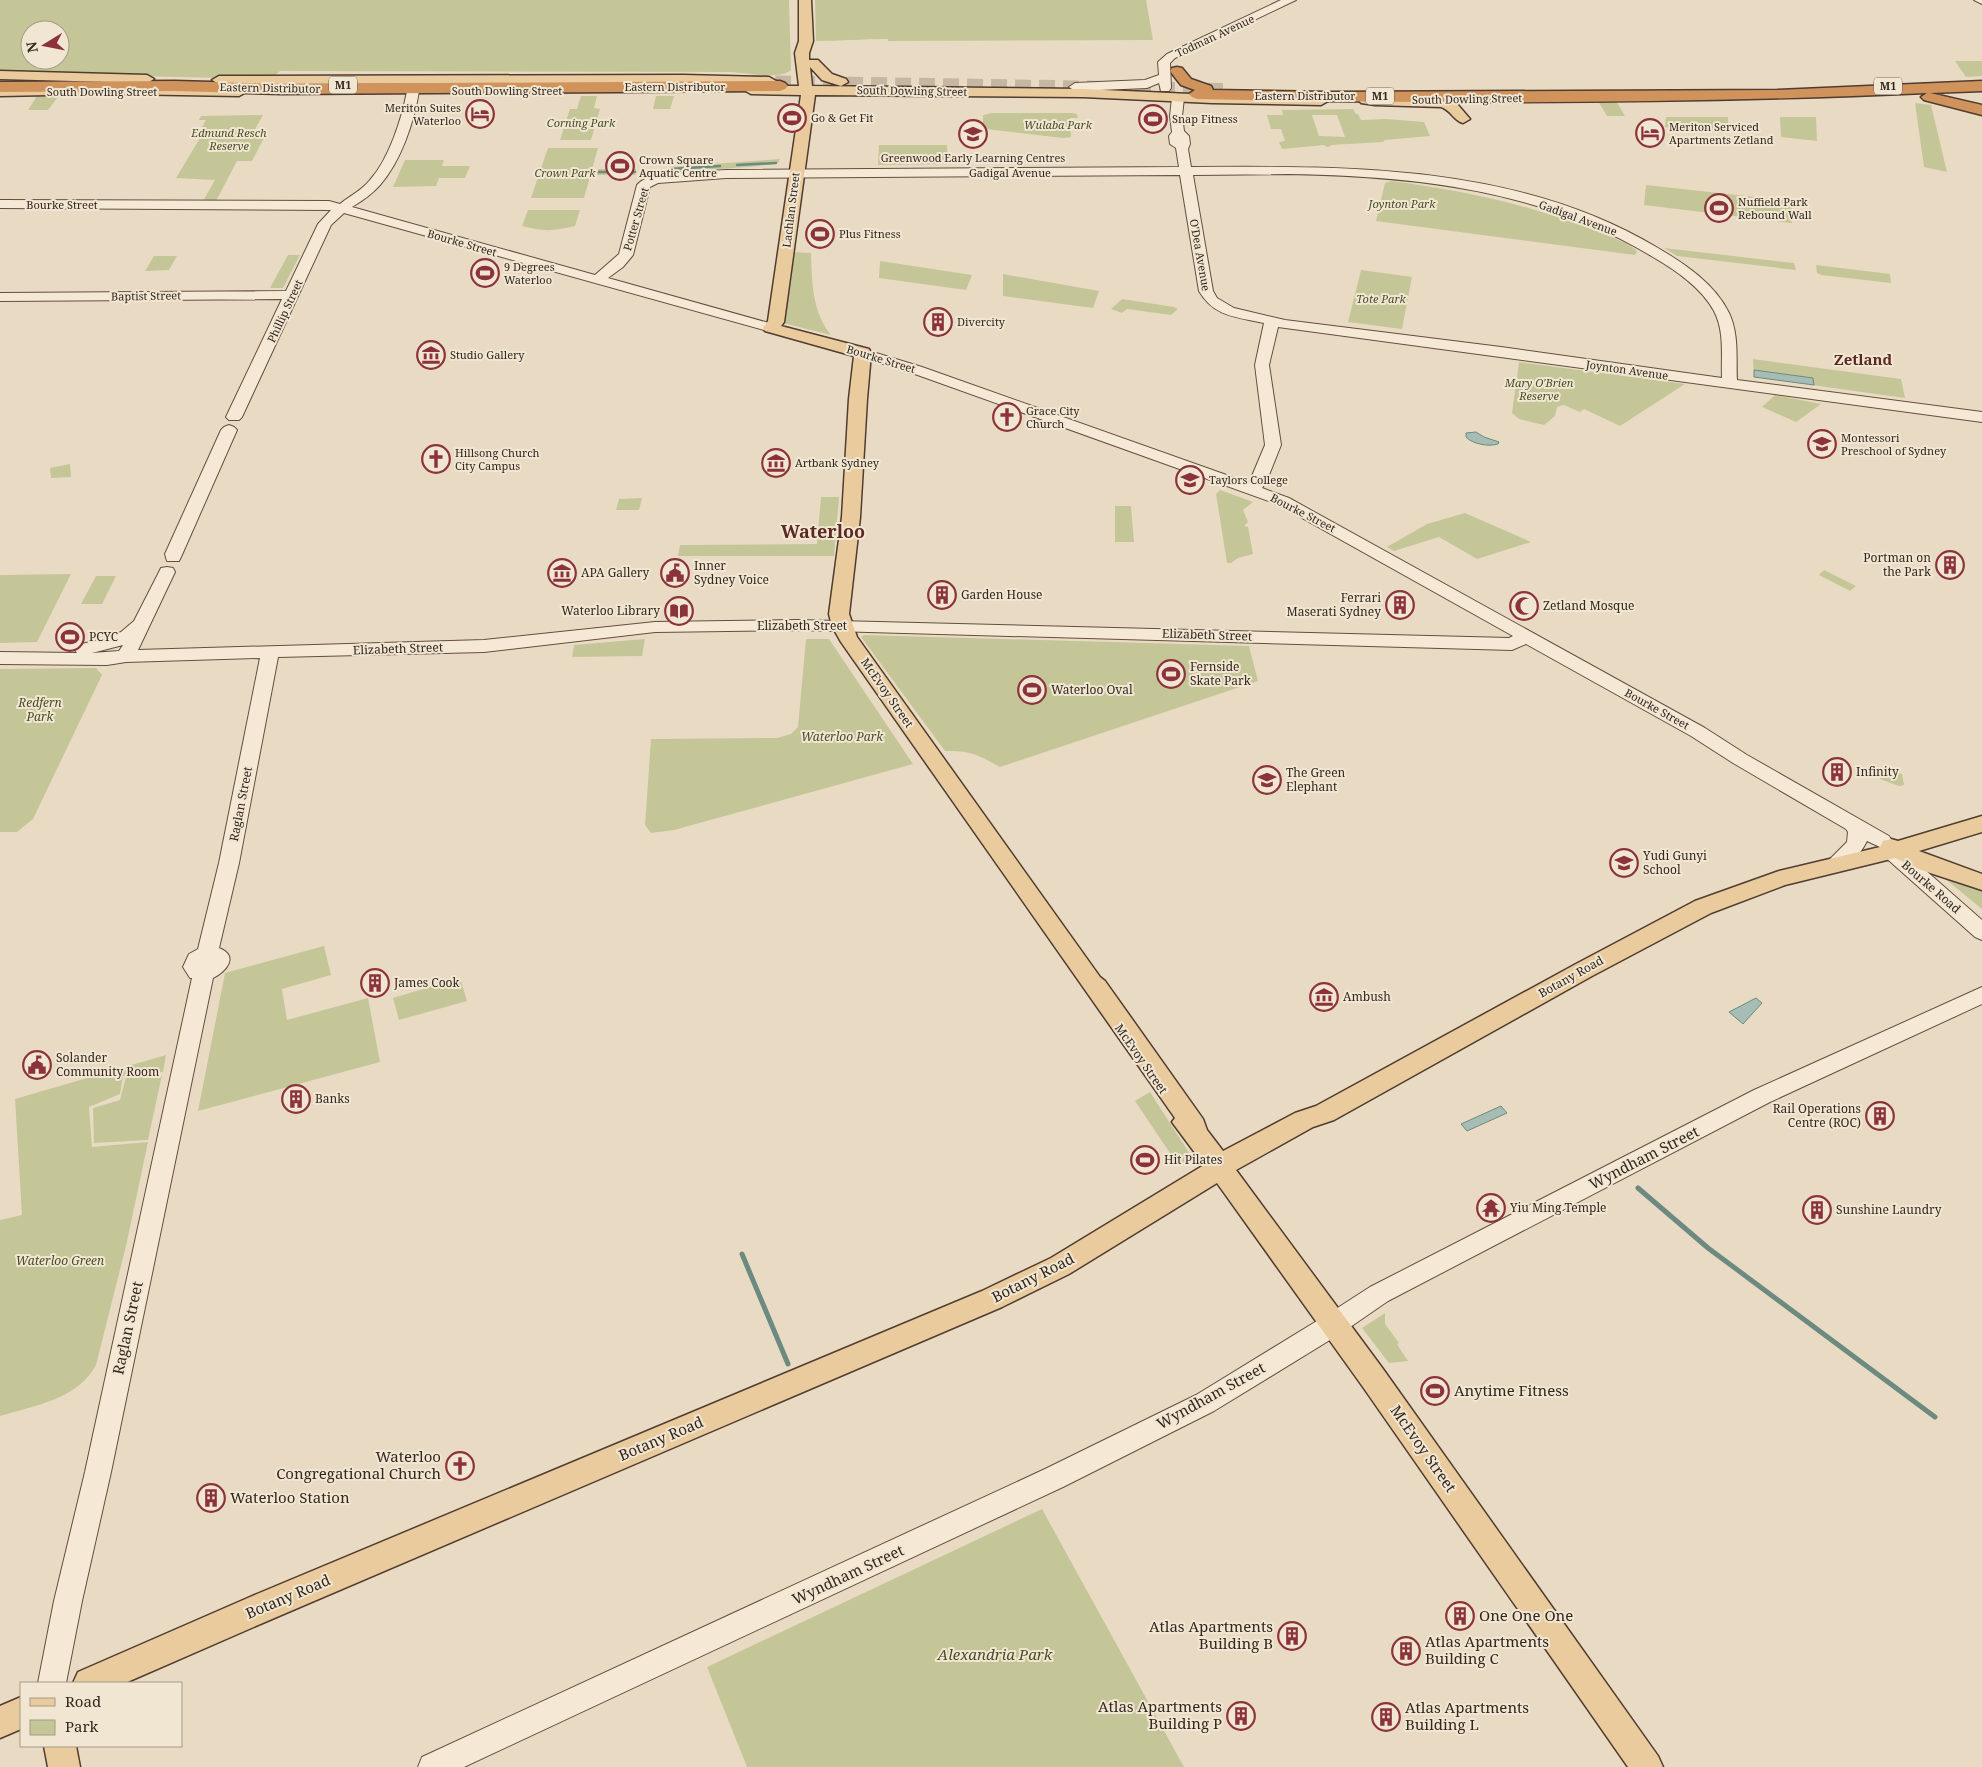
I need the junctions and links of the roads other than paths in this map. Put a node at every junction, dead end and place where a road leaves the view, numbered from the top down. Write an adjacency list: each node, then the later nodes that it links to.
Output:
1 (805, 0): 5 (main road, Lachlan Street)
2 (1290, 0): 18 (main road, Todman Avenue)
3 (1300, 0): 18 (main road, Todman Avenue)
4 (0, 75): 6 (main road, South Dowling Street)
5 (808, 77): 8 (main road, South Dowling Street); 8 (main road); 11 (main road, South Dowling Street); 18 (main road, South Dowling Street); 23 (main road, South Dowling Street); 29 (main road, Lachlan Street)
6 (655, 79): 11 (main road, South Dowling Street); 12 (highway)
7 (1982, 81): 16 (highway, M1)
8 (841, 82): 18 (main road, South Dowling Street)
9 (0, 83): 12 (highway, Eastern Distributor / M1)
10 (686, 83): 12 (highway, Eastern Distributor / M1)
11 (774, 84): 13 (highway, Eastern Distributor / M1)
12 (280, 85)
13 (0, 87)
14 (1982, 87): 16 (highway, M1); 26 (highway)
15 (1609, 90): 16 (highway, M1); 19 (highway, Eastern Distributor / M1); 20 (highway)
16 (1827, 91): 21 (highway, South Dowling Street / M1)
17 (0, 92): 23 (main road, South Dowling Street)
18 (1173, 93): 20 (highway); 20 (main road); 28 (main road, O'Dea Avenue)
19 (1307, 93)
20 (1205, 94): 22 (highway, Eastern Distributor / M1); 25 (main road, South Dowling Street)
21 (1726, 95): 22 (highway, South Dowling Street / M1); 27 (highway)
22 (1562, 96): 24 (main road, South Dowling Street)
23 (412, 98): 32 (main road, Phillip Street)
24 (1536, 98): 25 (main road, South Dowling Street); 25 (main road)
25 (1366, 100)
26 (1982, 104)
27 (1982, 110)
28 (1187, 169): 29 (main road, Gadigal Avenue); 36 (main road, O'Dea Avenue); 39 (main road, Gadigal Avenue)
29 (796, 172): 30 (main road, Gadigal Avenue); 37 (main road, Lachlan Street)
30 (653, 180): 33 (main road, Potter Street)
31 (0, 204): 32 (main road, Bourke Street)
32 (341, 209): 33 (main road, Bourke Street); 34 (main road, Phillip Street)
33 (597, 280): 37 (main road, Bourke Street)
34 (292, 295): 35 (main road, Baptist Street); 42 (main road, Phillip Street)
35 (0, 297)
36 (1272, 322): 39 (main road, Joynton Avenue); 41 (main road)
37 (771, 328): 38 (main road, Bourke Street)
38 (863, 353): 41 (main road, Bourke Street); 43 (main road, McEvoy Street)
39 (1730, 384): 40 (main road, Joynton Avenue)
40 (1982, 417)
41 (1253, 489): 44 (main road, Bourke Street)
42 (141, 624): 47 (main road); 49 (main road, Phillip Street)
43 (842, 626): 45 (main road, Elizabeth Street); 48 (main road, Elizabeth Street); 63 (main road, McEvoy Street)
44 (1524, 634): 45 (main road, Elizabeth Street); 51 (main road, Bourke Street)
45 (1480, 641): 51 (main road, Elizabeth Street)
46 (0, 651): 47 (main road, Elizabeth Street)
47 (69, 651): 49 (main road, Elizabeth Street)
48 (270, 653): 49 (main road, Elizabeth Street); 65 (main road, Raglan Street)
49 (126, 656): 50 (main road, Elizabeth Street)
50 (0, 658)
51 (1608, 682): 52 (main road, Bourke Street)
52 (1698, 732): 54 (main road, Bourke Street); 56 (main road, Bourke Street)
53 (1982, 810): 56 (main road, Botany Road)
54 (1852, 823): 56 (main road, Bourke Street); 57 (main road)
55 (1982, 824): 56 (main road, Botany Road)
56 (1899, 847): 57 (main road, Botany Road); 58 (main road); 59 (main road); 60 (main road, Bourke Road); 61 (main road, Bourke Road)
57 (1835, 864): 63 (main road, Botany Road)
58 (1982, 874)
59 (1982, 882)
60 (1982, 918)
61 (1982, 932)
62 (1980, 995): 64 (main road, Wyndham Street)
63 (1221, 1169): 64 (main road, McEvoy Street); 66 (main road, Botany Road)
64 (1334, 1324): 71 (main road, Wyndham Street); 72 (main road, McEvoy Street)
65 (52, 1682)
66 (91, 1682)
67 (20, 1713): 68 (main road)
68 (0, 1722)
69 (60, 1747): 70 (main road)
70 (64, 1767)
71 (432, 1767)
72 (1647, 1767)

